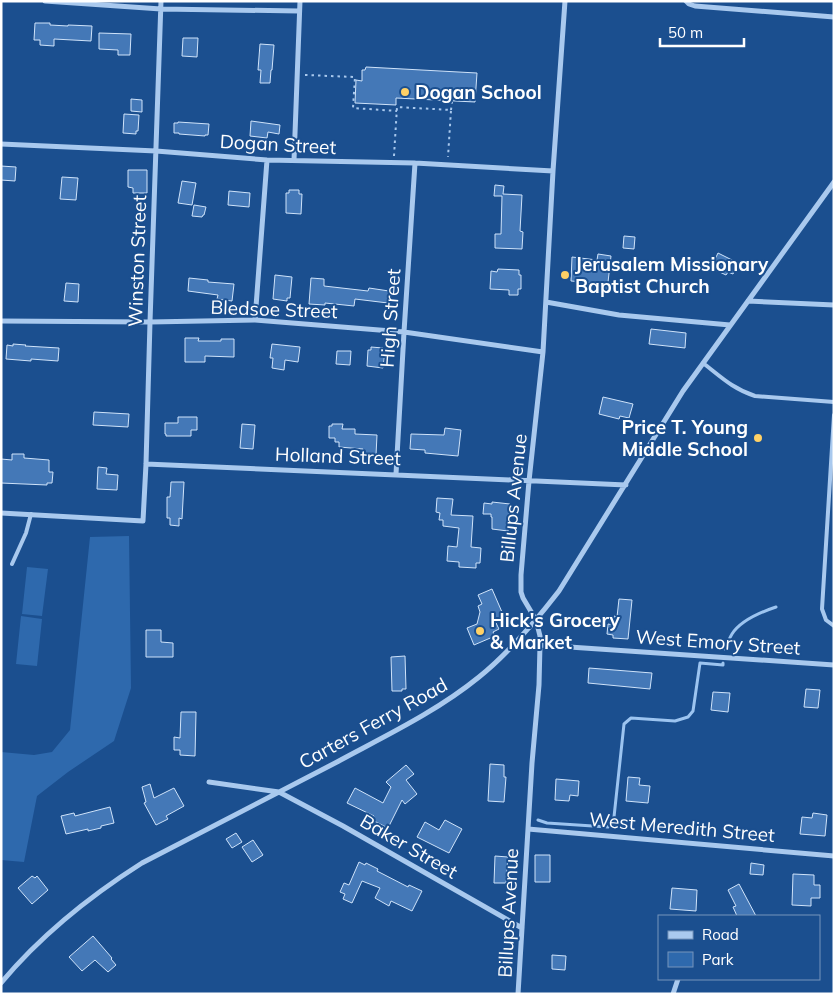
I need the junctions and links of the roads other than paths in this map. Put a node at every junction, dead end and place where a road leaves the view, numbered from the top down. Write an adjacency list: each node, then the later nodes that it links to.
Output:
1 (45, 1): 6 (street)
2 (161, 1): 6 (street, Winston Street)
3 (300, 1): 7 (street)
4 (565, 1): 14 (street, Billups Avenue)
5 (686, 1): 8 (street)
6 (161, 9): 7 (street); 10 (street, Winston Street)
7 (299, 11): 12 (street)
8 (834, 17)
9 (1, 144): 10 (street, Dogan Street)
10 (156, 151): 11 (street, Dogan Street); 21 (street, Winston Street)
11 (267, 160): 12 (street, Dogan Street); 19 (street)
12 (294, 160): 13 (street, Dogan Street)
13 (415, 163): 14 (street, Dogan Street); 23 (street, High Street)
14 (553, 171): 17 (street, Billups Avenue)
15 (834, 182): 16 (street, Carters Ferry Road)
16 (748, 301): 18 (street); 22 (street, Carters Ferry Road)
17 (546, 302): 22 (street); 24 (street, Billups Avenue)
18 (834, 305)
19 (255, 320): 21 (street, Bledsoe Street); 23 (street, Bledsoe Street)
20 (1, 321): 21 (street, Bledsoe Street)
21 (150, 322): 28 (street, Winston Street)
22 (730, 325): 25 (street, Carters Ferry Road)
23 (404, 332): 24 (street, Bledsoe Street); 29 (street, High Street)
24 (543, 352): 30 (street, Billups Avenue)
25 (702, 363): 26 (lane); 31 (street, Carters Ferry Road)
26 (834, 402)
27 (834, 415): 36 (lane)
28 (146, 464): 29 (street, Holland Street); 33 (street, Winston Street)
29 (396, 474): 30 (street, Holland Street)
30 (529, 481): 31 (street, Holland Street); 35 (street, Billups Avenue)
31 (626, 485): 35 (street, Carters Ferry Road)
32 (1, 513): 33 (street)
33 (31, 514): 34 (lane)
34 (12, 564)
35 (536, 620): 37 (street, Billups Avenue); 40 (street, Carters Ferry Road)
36 (834, 626)
37 (540, 645): 38 (street, West Emory Street); 41 (street, Billups Avenue)
38 (834, 665)
39 (209, 782): 40 (street)
40 (279, 792): 43 (street, Baker Street); 45 (street, Carters Ferry Road)
41 (528, 829): 42 (street, West Meredith Street); 43 (street, Billups Avenue)
42 (834, 856)
43 (522, 928): 46 (street, Billups Avenue)
44 (678, 980): 47 (street)
45 (1, 983)
46 (518, 994)
47 (673, 994)

